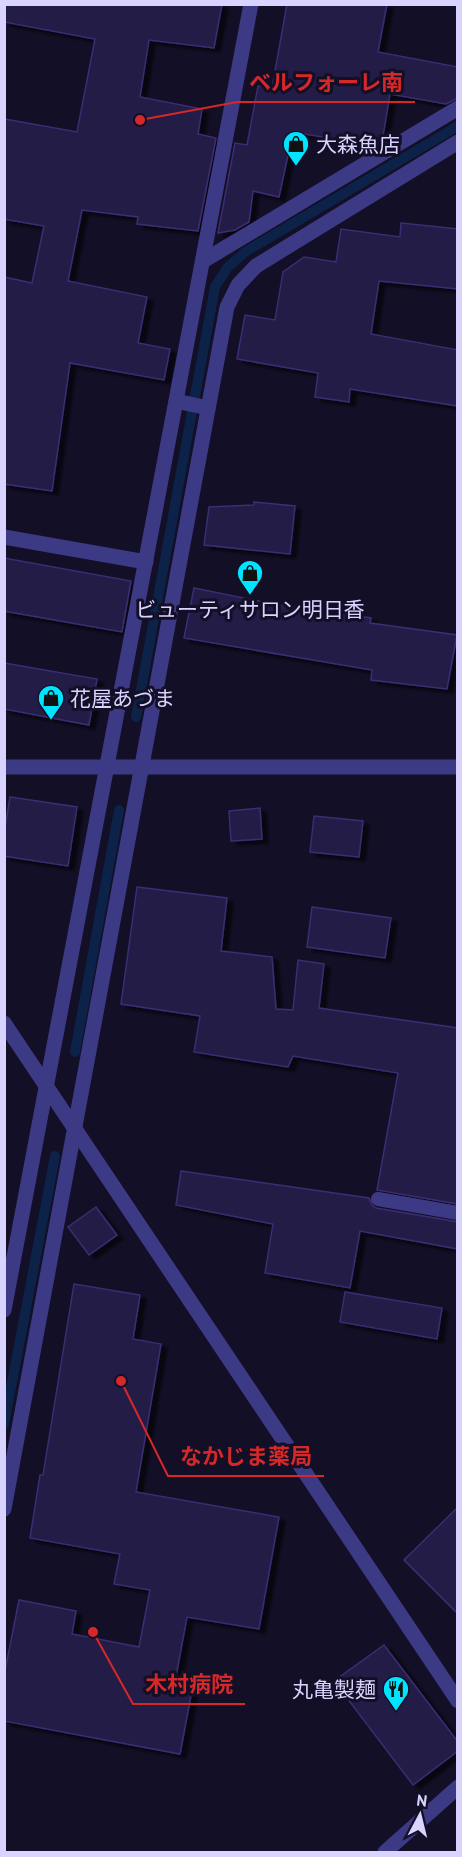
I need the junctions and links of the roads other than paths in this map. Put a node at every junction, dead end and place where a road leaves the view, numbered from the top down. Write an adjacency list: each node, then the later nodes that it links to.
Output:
1 (251, 4): 4 (street)
2 (458, 108): 4 (street)
3 (458, 142): 6 (street)
4 (203, 261): 5 (street)
5 (179, 402): 6 (street); 8 (street)
6 (205, 407): 12 (street)
7 (4, 537): 8 (street)
8 (146, 562): 10 (street)
9 (4, 767): 10 (street)
10 (107, 767): 12 (street); 14 (street)
11 (458, 767): 12 (street)
12 (142, 768): 15 (street)
13 (4, 1023): 14 (street)
14 (47, 1087): 15 (street); 18 (street)
15 (75, 1129): 19 (street); 20 (street)
16 (378, 1199): 17 (lane)
17 (458, 1213)
18 (4, 1310)
19 (4, 1509)
20 (458, 1701)
21 (458, 1787): 22 (street)
22 (384, 1852)

